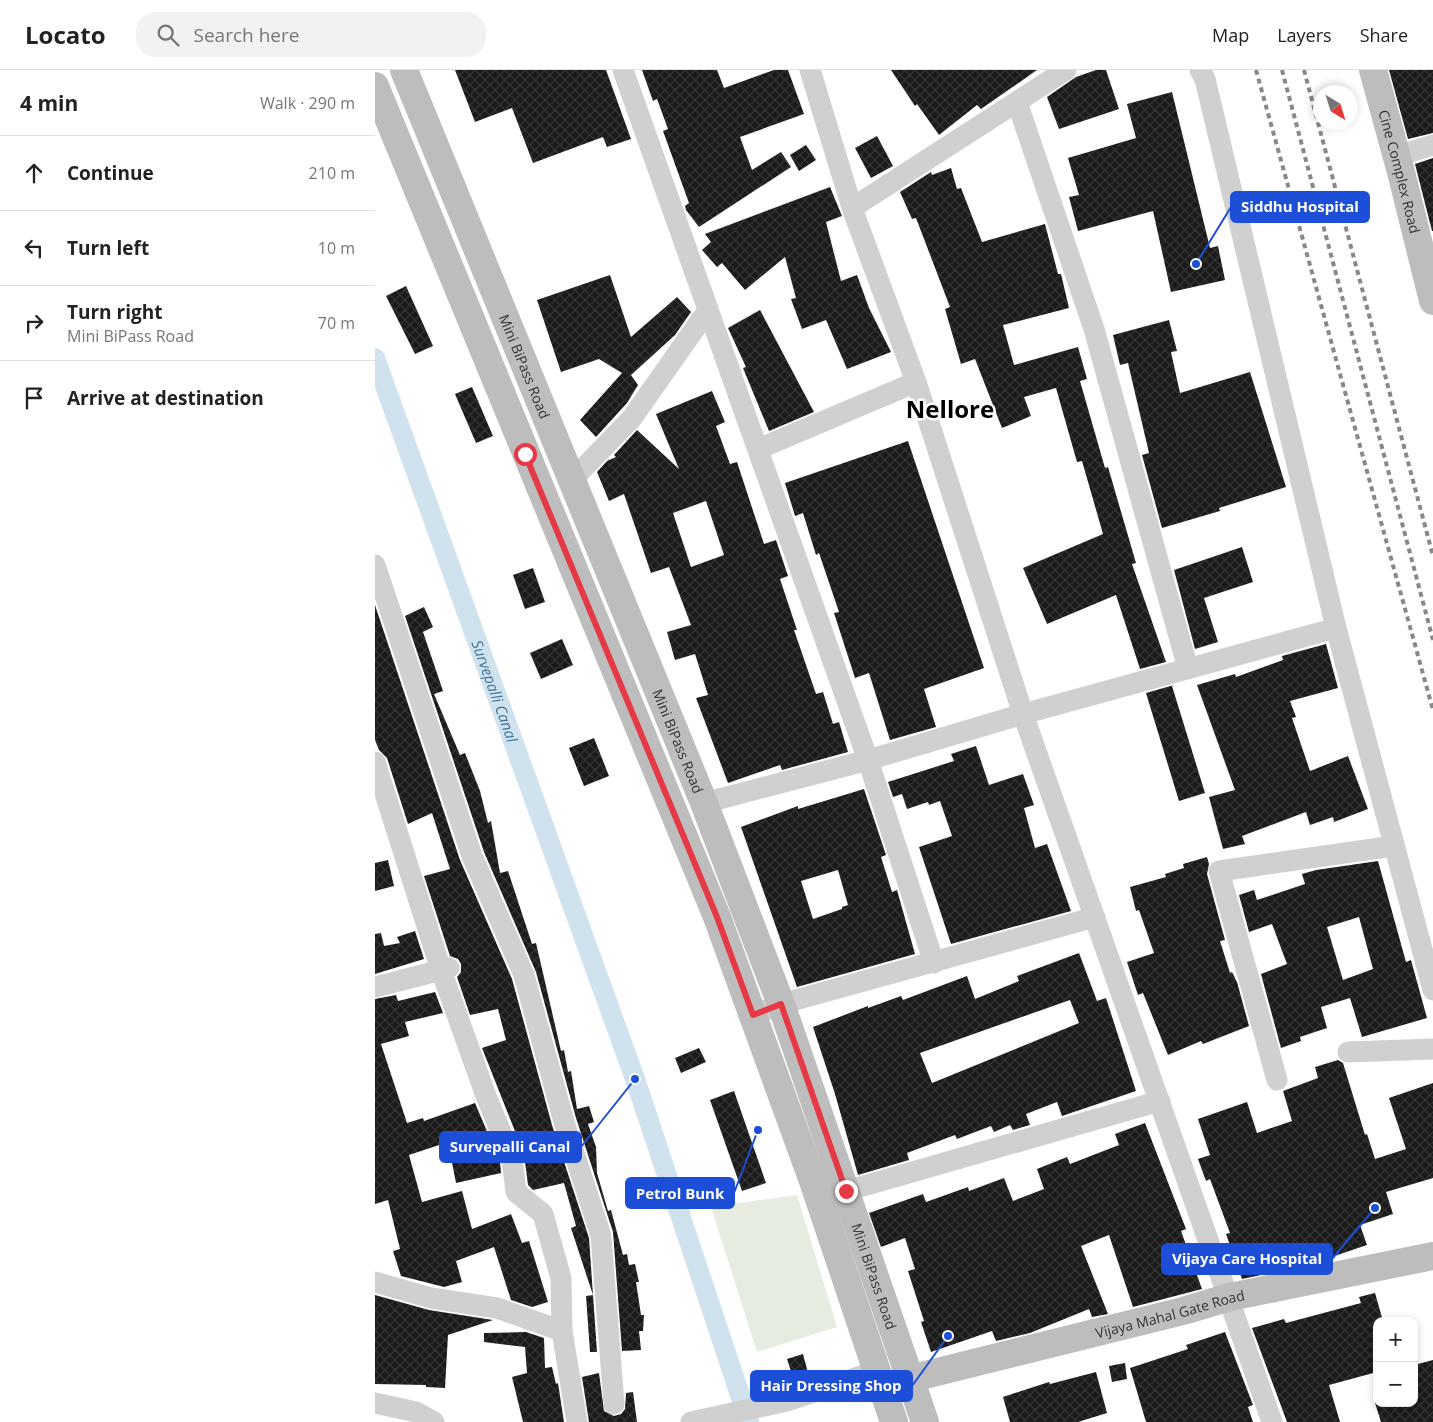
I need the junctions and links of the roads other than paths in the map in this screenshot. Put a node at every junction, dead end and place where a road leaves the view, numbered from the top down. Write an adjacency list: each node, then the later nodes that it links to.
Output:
1 (404, 70): 16 (main road, Mini BiPass Road)
2 (623, 70): 13 (street)
3 (809, 70): 11 (street)
4 (1066, 70): 8 (street)
5 (1200, 70): 18 (street)
6 (1373, 70): 10 (main road, Cine Complex Road)
7 (375, 86): 31 (main road)
8 (1017, 102): 11 (street); 19 (street)
9 (1433, 145): 10 (street)
10 (1397, 156): 12 (main road, Cine Complex Road)
11 (852, 208): 14 (street)
12 (1433, 301)
13 (708, 310): 15 (street); 16 (street)
14 (916, 382): 15 (street); 20 (street)
15 (758, 449): 21 (street)
16 (571, 481): 23 (main road, Mini BiPass Road)
17 (375, 565): 45 (street)
18 (1336, 628): 19 (street); 24 (street)
19 (1188, 669): 20 (street)
20 (1023, 714): 21 (street); 25 (street)
21 (868, 760): 23 (street); 26 (street)
22 (375, 762): 27 (street)
23 (704, 803): 30 (main road, Mini BiPass Road)
24 (1394, 846): 29 (street); 34 (street)
25 (1095, 917): 26 (street); 35 (street)
26 (934, 963): 30 (street)
27 (445, 969): 28 (street); 41 (street)
28 (375, 987)
29 (1433, 990)
30 (781, 1004): 31 (street); 36 (main road, Mini BiPass Road)
31 (753, 1015): 42 (main road)
32 (1433, 1049): 33 (street)
33 (1348, 1052)
34 (1277, 1080)
35 (1160, 1101): 36 (street); 40 (street)
36 (846, 1191): 43 (main road, Mini BiPass Road)
37 (1433, 1256): 40 (main road, Vijaya Mahal Gate Road)
38 (375, 1263): 39 (street)
39 (378, 1283): 41 (street)
40 (1230, 1297): 43 (main road, Vijaya Mahal Gate Road); 51 (street)
41 (562, 1331): 47 (street)
42 (876, 1371): 48 (street); 49 (main road)
43 (909, 1379): 50 (main road, Mini BiPass Road)
44 (375, 1403): 46 (street)
45 (614, 1404)
46 (433, 1422)
47 (577, 1422)
48 (691, 1422)
49 (894, 1422)
50 (925, 1422)
51 (1272, 1422)

